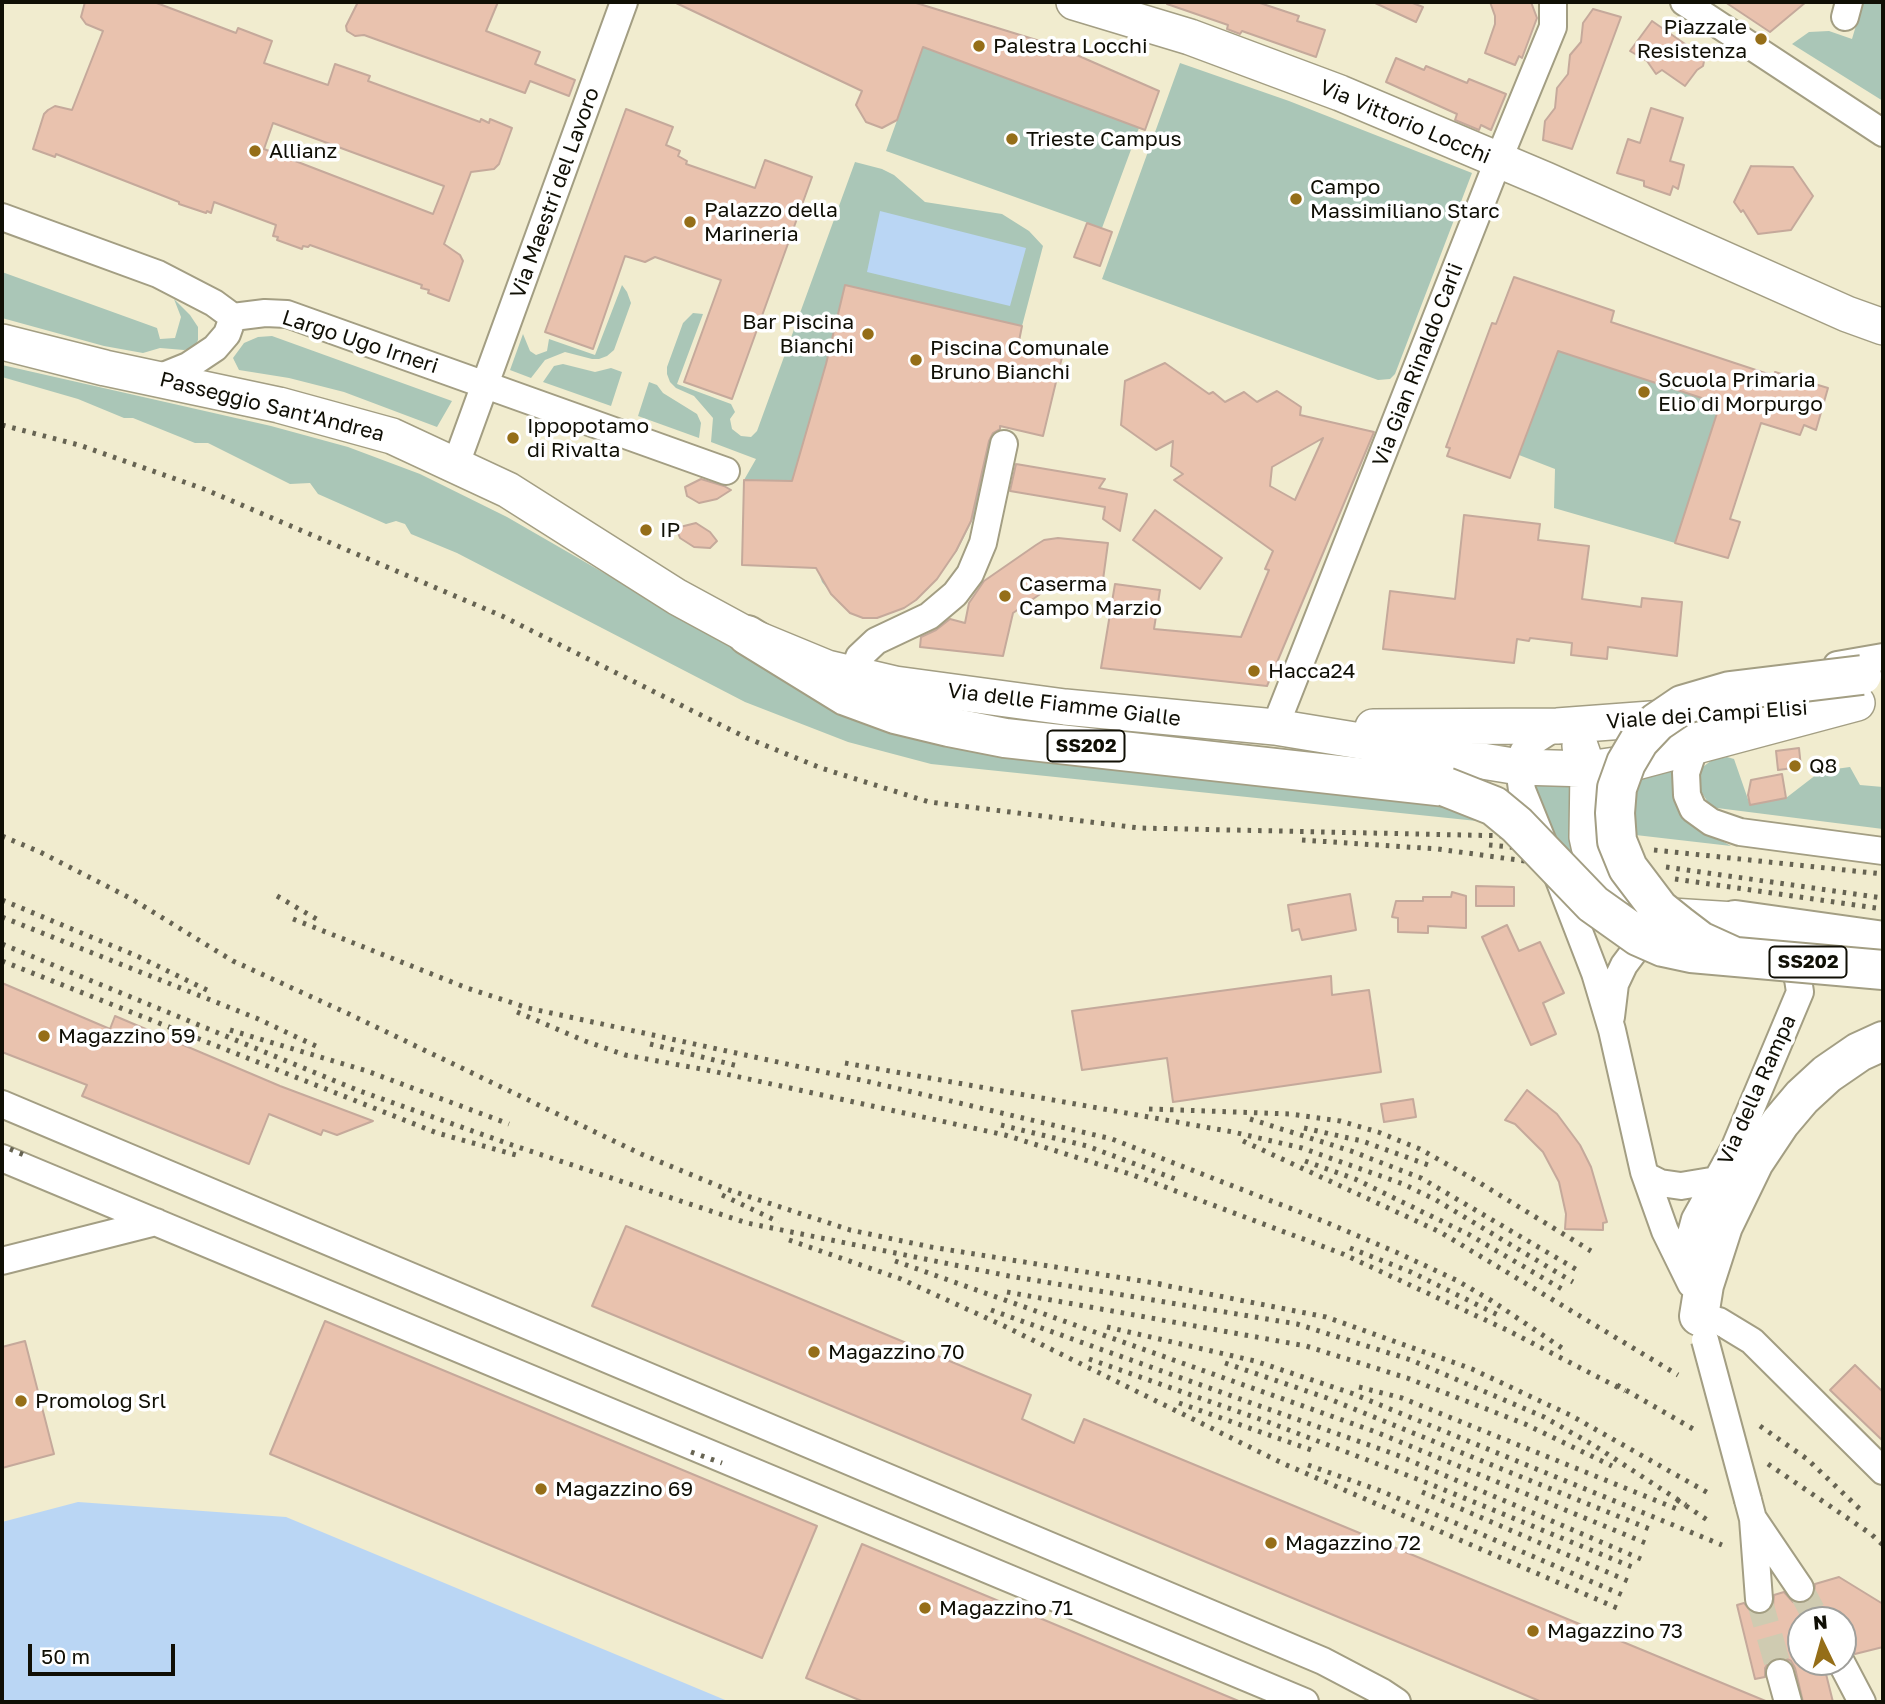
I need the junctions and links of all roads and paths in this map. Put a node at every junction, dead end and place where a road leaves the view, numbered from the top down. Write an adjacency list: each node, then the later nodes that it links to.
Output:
1 (624, 2): 13 (street, Via Maestri del Lavoro)
2 (1074, 2): 5 (main road, Via Vittorio Locchi)
3 (1553, 2): 7 (street, Via Gian Rinaldo Carli)
4 (1684, 2): 6 (street)
5 (1118, 8): 7 (main road, Via Vittorio Locchi)
6 (1883, 133)
7 (1498, 161): 10 (main road, Via Vittorio Locchi); 22 (street, Via Gian Rinaldo Carli)
8 (2, 217): 9 (street)
9 (233, 317): 12 (street); 13 (street, Largo Ugo Irneri)
10 (1883, 327)
11 (2, 342): 12 (main road, Passeggio Sant'Andrea)
12 (156, 379): 15 (main road, Passeggio Sant'Andrea)
13 (485, 385): 15 (street); 16 (street, Largo Ugo Irneri)
14 (1004, 444): 18 (street)
15 (456, 464): 17 (main road, Passeggio Sant'Andrea)
16 (726, 471)
17 (747, 635): 18 (main road, Via delle Fiamme Gialle); 30 (highway, SS202, bridge)
18 (853, 675): 22 (main road, Via delle Fiamme Gialle)
19 (1874, 681): 20 (main road, Viale dei Campi Elisi); 20 (street); 23 (main road, Viale dei Campi Elisi); 30 (highway, SS202, bridge)
20 (1747, 712): 21 (main road, Viale dei Campi Elisi)
21 (1557, 726): 22 (main road, Via delle Fiamme Gialle); 25 (street); 26 (main road, SS202)
22 (1275, 727): 24 (main road, Via delle Fiamme Gialle)
23 (1695, 746): 26 (main road, Viale dei Campi Elisi); 28 (street)
24 (1476, 761): 25 (main road, Via delle Fiamme Gialle); 27 (street, Via della Rampa)
25 (1519, 767): 26 (main road, Via delle Fiamme Gialle); 27 (street, Via della Rampa)
26 (1588, 769): 29 (main road, SS202)
27 (1527, 805): 33 (street, Via della Rampa)
28 (1883, 851)
29 (1681, 916): 30 (main road, SS202); 33 (street, Via della Rampa)
30 (1734, 938): 31 (highway, SS202); 32 (highway, SS202, bridge); 38 (street, Via della Rampa)
31 (1883, 941)
32 (1883, 970)
33 (1612, 1030): 37 (street, Via della Rampa)
34 (1883, 1041): 41 (highway)
35 (2, 1104): 49 (street)
36 (2, 1158): 39 (street)
37 (1646, 1176): 38 (street); 41 (street, Via della Rampa)
38 (1717, 1180): 41 (street, Via della Rampa)
39 (156, 1222): 40 (street); 48 (street)
40 (2, 1261)
41 (1702, 1299): 42 (street); 43 (street, Via della Rampa, bridge)
42 (1883, 1471)
43 (1750, 1510): 44 (street, Via della Rampa); 45 (street, Via della Rampa)
44 (1800, 1588)
45 (1759, 1599)
46 (1780, 1673): 50 (street)
47 (1848, 1676): 51 (street)
48 (1306, 1702)
49 (1397, 1702)
50 (1788, 1702)
51 (1862, 1702)

